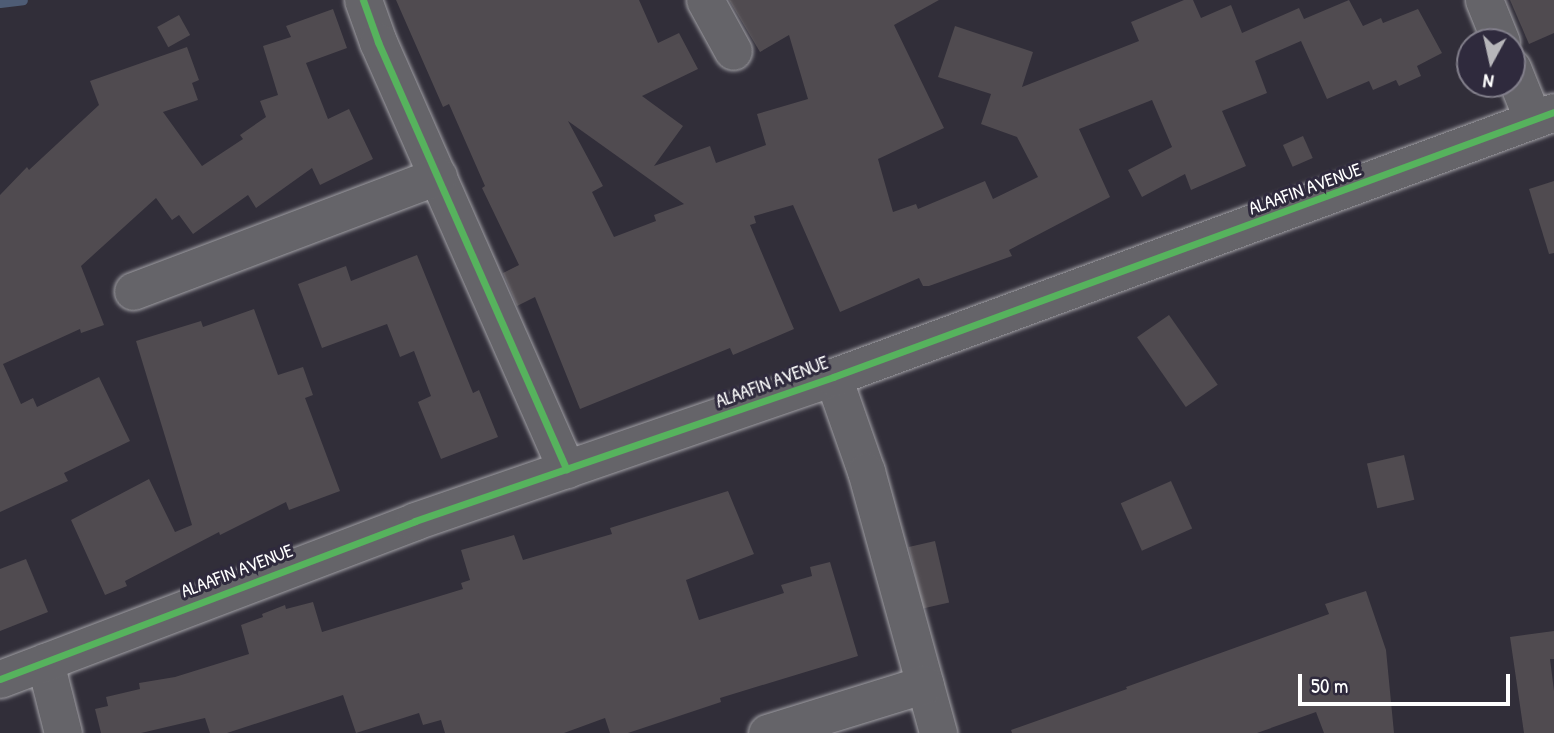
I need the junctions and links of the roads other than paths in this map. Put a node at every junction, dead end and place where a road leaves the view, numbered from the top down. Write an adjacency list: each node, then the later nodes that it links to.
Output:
1 (363, 0): 8 (street)
2 (705, 0): 5 (street)
3 (1484, 0): 4 (street)
4 (1495, 28)
5 (733, 51)
6 (1526, 89): 7 (street)
7 (1544, 116): 10 (street, ALAAFIN AVENUE)
8 (438, 176): 9 (street); 11 (street)
9 (133, 291)
10 (833, 377): 11 (street, ALAAFIN AVENUE); 14 (street)
11 (566, 469): 12 (street, ALAAFIN AVENUE)
12 (45, 662): 13 (street, ALAAFIN AVENUE); 15 (street)
13 (0, 680)
14 (925, 684): 16 (street); 17 (street)
15 (62, 733)
16 (767, 733)
17 (938, 733)

